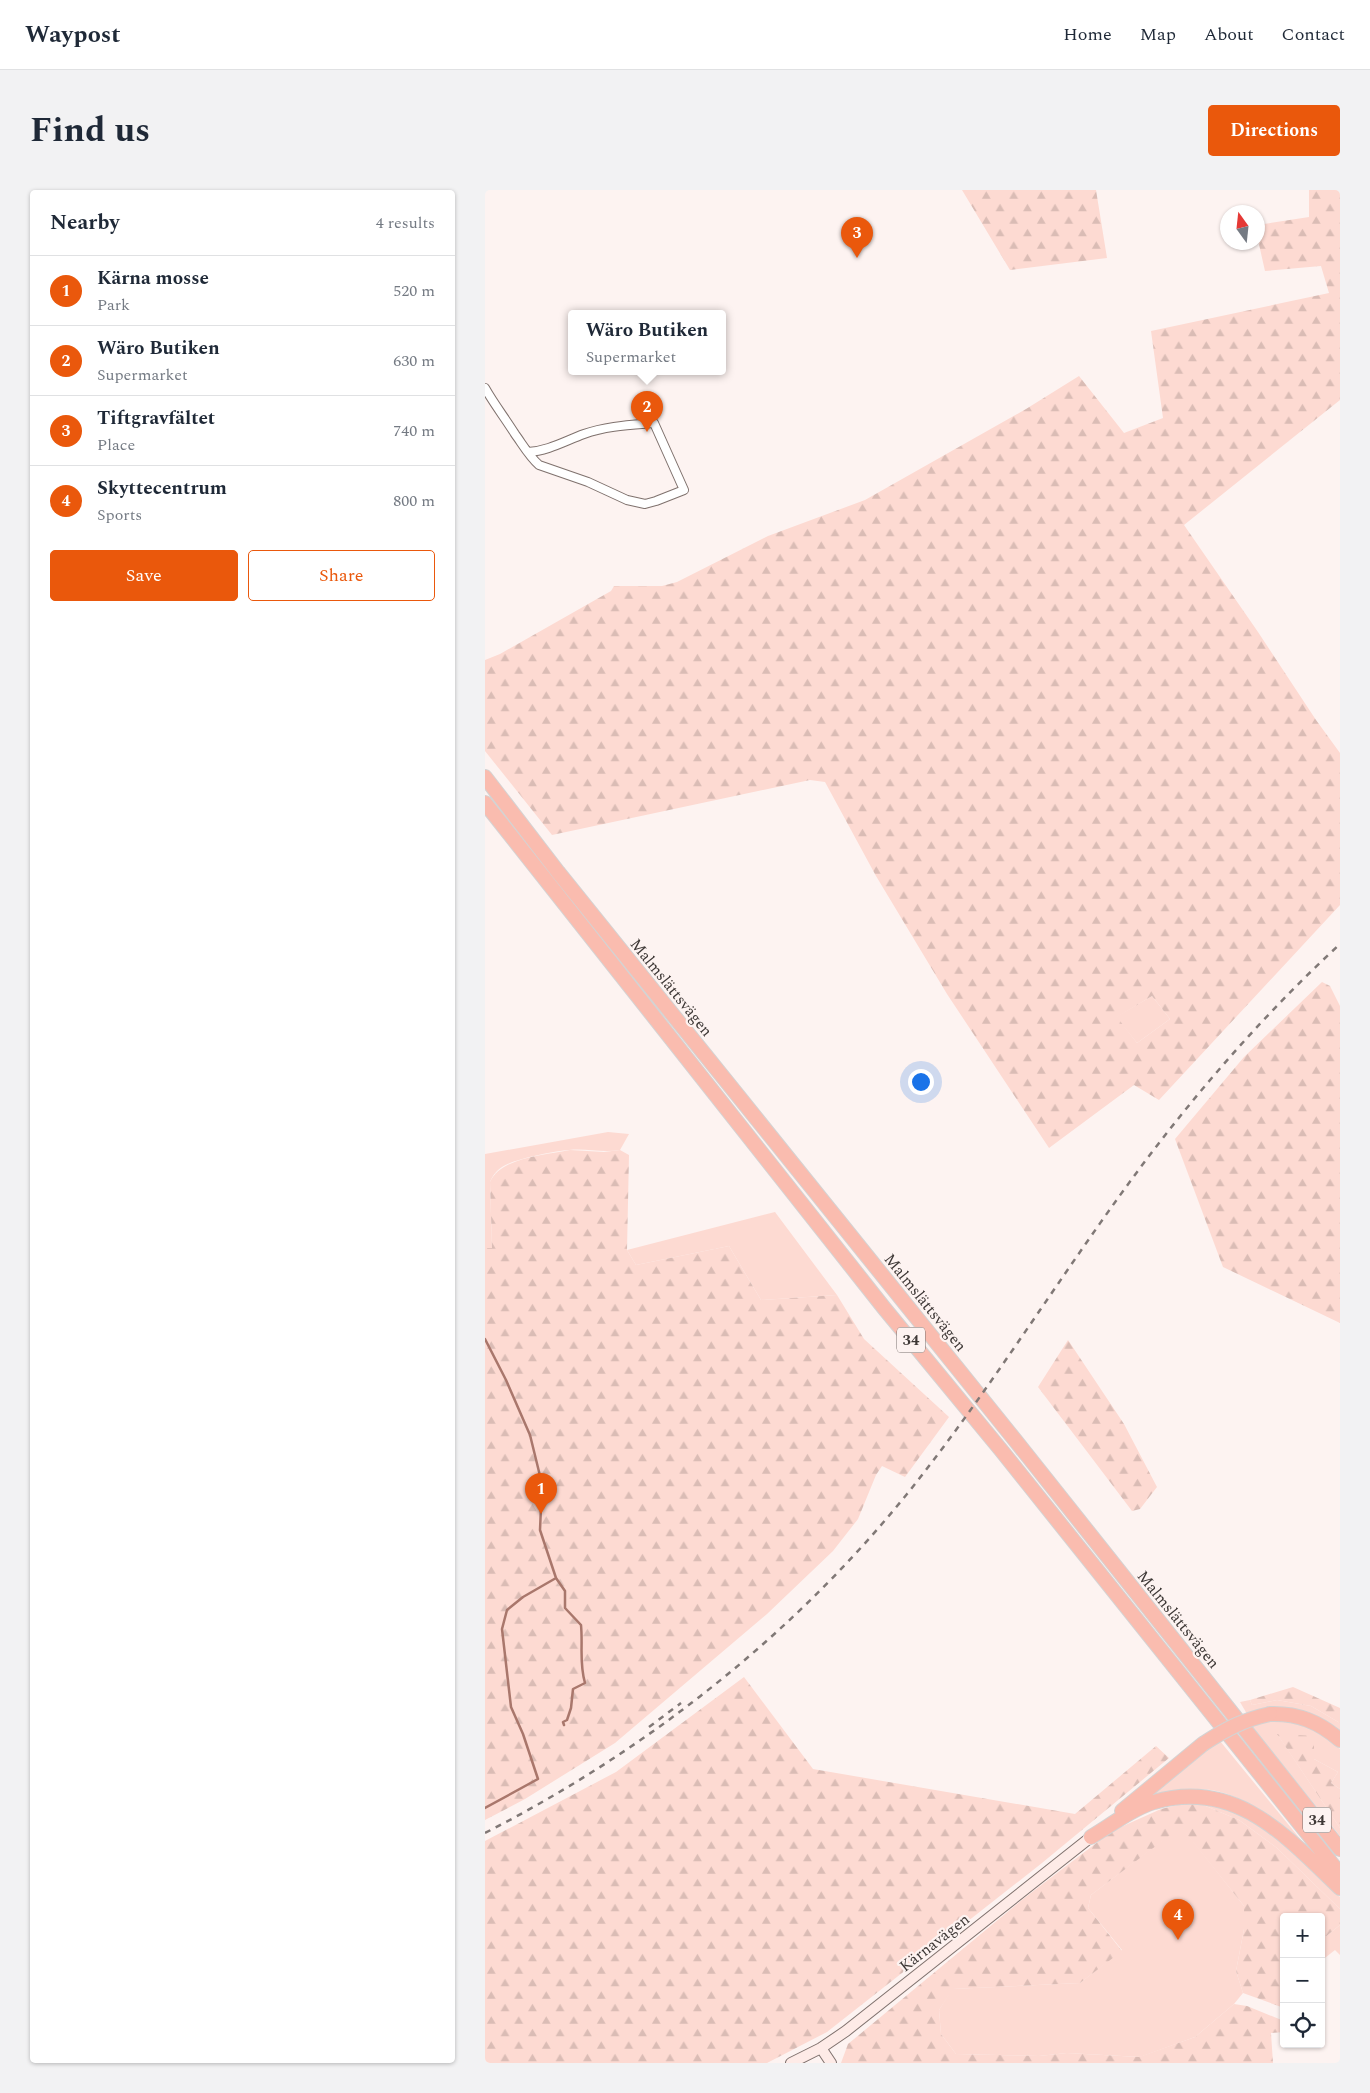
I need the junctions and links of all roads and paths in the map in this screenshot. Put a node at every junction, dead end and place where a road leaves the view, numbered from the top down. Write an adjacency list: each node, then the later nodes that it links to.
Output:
1 (485, 388): 2 (street)
2 (528, 452): 2 (street)
3 (485, 777): 7 (highway, Malmslättsvägen / 34)
4 (485, 803): 8 (highway, Malmslättsvägen / 34)
5 (1340, 1740): 6 (highway, bridge)
6 (1091, 1837): 9 (highway); 10 (street, Kärnavägen)
7 (1340, 1849)
8 (1340, 1874)
9 (1340, 1888)
10 (821, 2048): 11 (street, Kärnavägen); 12 (street)
11 (791, 2063)
12 (831, 2063)

